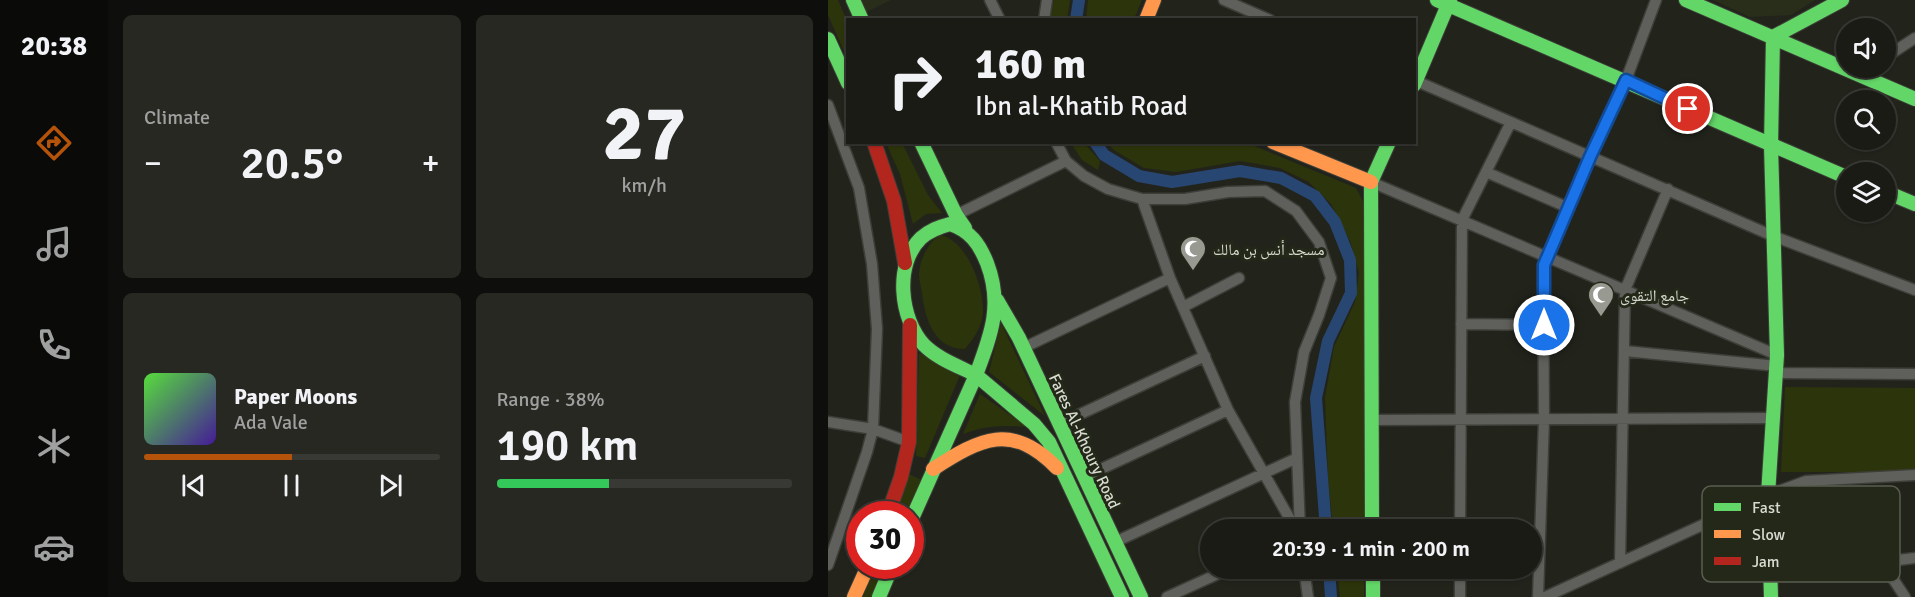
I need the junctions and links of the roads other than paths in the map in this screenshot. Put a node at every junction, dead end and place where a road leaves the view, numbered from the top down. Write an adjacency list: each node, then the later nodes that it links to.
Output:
1 (853, 0): 10 (main road)
2 (990, 0): 11 (street)
3 (1047, 0): 12 (street)
4 (1154, 0): 13 (main road)
5 (1224, 0): 14 (street)
6 (1656, 0): 23 (street)
7 (1686, 0): 15 (main road)
8 (1841, 0): 15 (main road)
9 (1444, 1): 22 (main road); 23 (main road)
10 (861, 18)
11 (999, 18)
12 (1044, 18)
13 (1147, 18)
14 (1265, 18)
15 (1773, 37): 19 (main road); 33 (main road)
16 (1915, 38): 18 (street)
17 (828, 39): 21 (main road)
18 (1896, 50)
19 (1836, 61)
20 (1877, 78): 25 (main road)
21 (846, 79)
22 (1416, 79)
23 (1626, 80): 33 (main road); 34 (street)
24 (1416, 82): 27 (street)
25 (1915, 99)
26 (828, 105): 73 (street)
27 (1510, 122): 34 (street); 36 (street)
28 (875, 144): 49 (main road)
29 (922, 144): 44 (main road)
30 (1057, 144): 35 (street)
31 (1278, 144): 38 (main road)
32 (1388, 144): 38 (main road)
33 (1772, 146): 37 (main road); 47 (main road)
34 (1590, 157): 39 (street); 43 (street)
35 (1066, 161): 41 (street); 44 (street)
36 (1486, 172): 43 (street); 45 (street)
37 (1836, 173)
38 (1371, 182): 45 (street); 70 (main road)
39 (1668, 189): 47 (street); 52 (street)
40 (1896, 196): 42 (main road)
41 (1142, 199): 50 (street); 75 (street)
42 (1915, 204)
43 (1569, 208): 48 (street)
44 (956, 215): 46 (main road)
45 (1462, 220): 48 (street); 57 (street)
46 (965, 228): 49 (main road); 54 (main road)
47 (1773, 236): 53 (street); 62 (main road)
48 (1548, 257): 52 (street); 58 (street)
49 (905, 270): 56 (main road)
50 (1170, 278): 55 (street); 59 (street)
51 (1239, 278): 55 (street)
52 (1626, 290): 60 (street); 62 (street)
53 (1915, 290)
54 (997, 300): 59 (main road, Fares Al-Khoury Road); 64 (main road)
55 (1183, 307): 61 (street)
56 (910, 324): 64 (main road); 74 (main road)
57 (1461, 324): 58 (street); 66 (street)
58 (1544, 325): 68 (street)
59 (1023, 348): 72 (main road, Fares Al-Khoury Road)
60 (1625, 351): 62 (street); 69 (street)
61 (1205, 356): 65 (street); 72 (street)
62 (1777, 365): 63 (street); 67 (main road)
63 (1915, 374)
64 (976, 375): 76 (main road); 80 (main road, Fares Al-Khoury Road)
65 (1228, 410): 77 (street); 79 (street)
66 (1460, 418): 68 (street); 70 (street); 88 (street)
67 (1774, 418): 69 (street); 81 (main road)
68 (1545, 419): 69 (street); 111 (street)
69 (1624, 419): 93 (street)
70 (1372, 420): 87 (main road)
71 (828, 422): 73 (street)
72 (1059, 424): 79 (main road, Fares Al-Khoury Road)
73 (873, 429): 74 (street); 94 (street)
74 (909, 442): 83 (main road)
75 (1297, 458): 77 (street); 86 (street)
76 (933, 469): 80 (main road); 84 (main road)
77 (1263, 474): 85 (street); 90 (street)
78 (1915, 476): 82 (street)
79 (1084, 477): 90 (main road, Fares Al-Khoury Road)
80 (1068, 482): 105 (main road, Fares Al-Khoury Road)
81 (1769, 486)
82 (1792, 486)
83 (893, 501)
84 (919, 501)
85 (1291, 519)
86 (1298, 519)
87 (1372, 519)
88 (1460, 519)
89 (1702, 525): 93 (street)
90 (1115, 542): 106 (main road, Fares Al-Khoury Road)
91 (1915, 558): 92 (street)
92 (1900, 560)
93 (1620, 562): 112 (street)
94 (828, 565)
95 (862, 579): 103 (main road)
96 (887, 579): 104 (main road)
97 (1207, 579): 107 (street)
98 (1306, 579): 108 (street)
99 (1373, 579): 109 (main road)
100 (1460, 579): 110 (street)
101 (1771, 582): 113 (main road)
102 (1895, 582): 114 (street)
103 (854, 597)
104 (879, 597)
105 (1122, 597)
106 (1141, 597)
107 (1167, 597)
108 (1308, 597)
109 (1373, 597)
110 (1460, 597)
111 (1538, 597)
112 (1545, 597)
113 (1771, 597)
114 (1905, 597)

